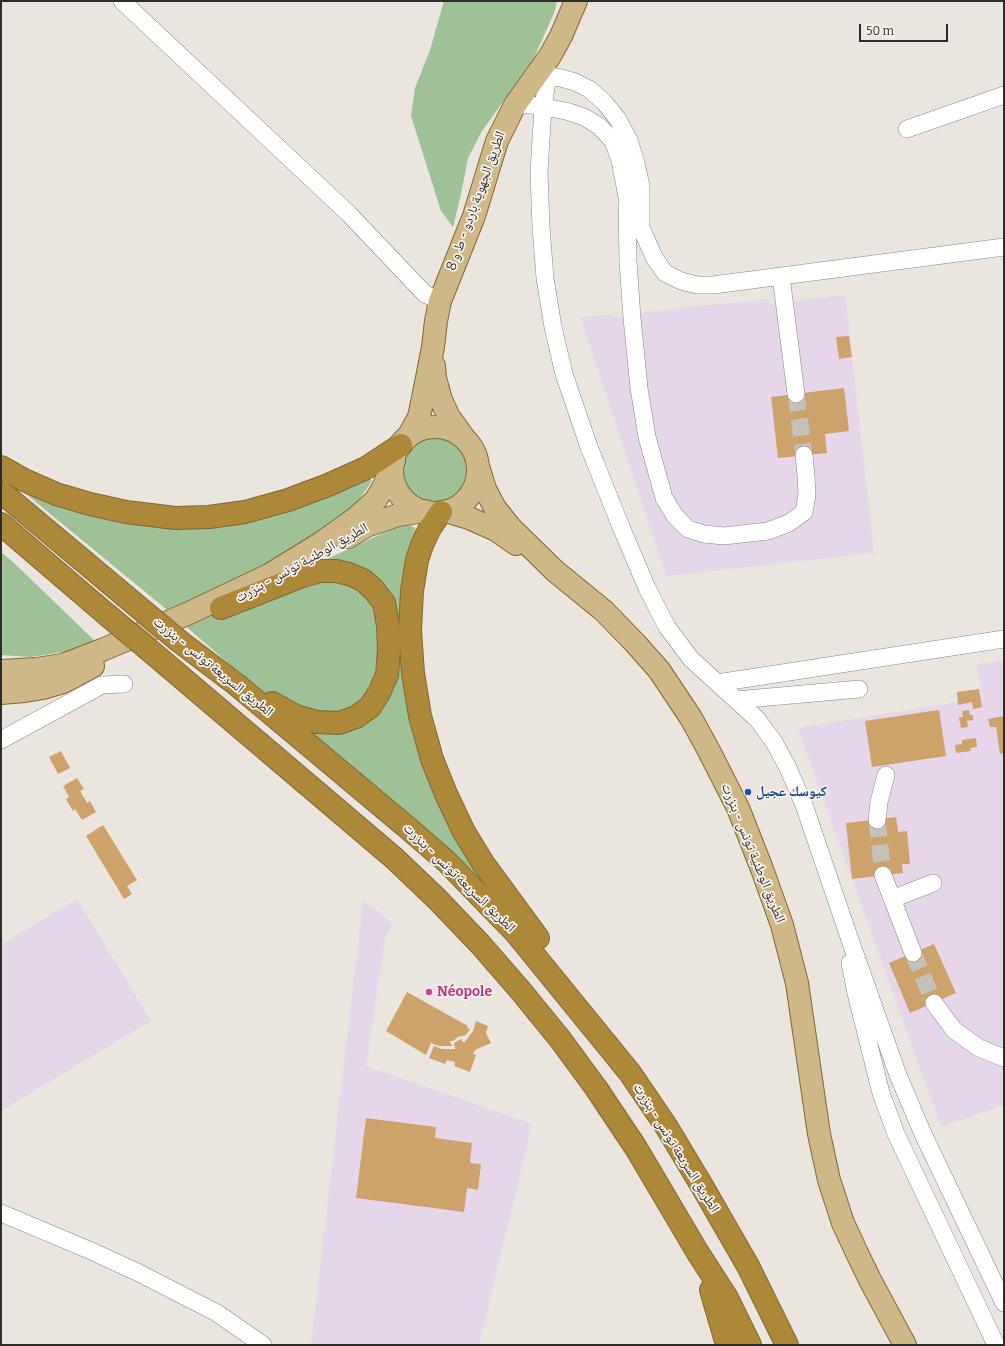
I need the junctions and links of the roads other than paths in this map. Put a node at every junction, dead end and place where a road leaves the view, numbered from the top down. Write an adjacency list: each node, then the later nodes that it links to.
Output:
1 (122, 1): 12 (street)
2 (576, 1): 3 (main road, الطريق الجهوية باردو - ط و 8)
3 (543, 75): 5 (main road, الطريق الجهوية باردو - ط و 8); 6 (street); 9 (street)
4 (1004, 95): 7 (street)
5 (515, 105): 6 (street); 12 (main road, الطريق الجهوية باردو - ط و 8)
6 (543, 107): 8 (street); 31 (street)
7 (907, 129)
8 (627, 197): 9 (street); 17 (street)
9 (641, 228): 11 (street)
10 (1004, 247): 11 (street)
11 (781, 276): 14 (street)
12 (440, 301): 13 (main road, الطريق الجهوية باردو - ط و 8)
13 (433, 347): 15 (main road, الطريق الجهوية باردو - ط و 8); 16 (main road, الطريق الجهوية باردو - ط و 8)
14 (796, 394)
15 (465, 439): 16 (main road); 18 (main road, الطريق الوطنية تونس - بنزرت)
16 (401, 447): 19 (highway); 21 (main road, الطريق الوطنية تونس - بنزرت); 29 (main road, الطريق الوطنية تونس - بنزرت)
17 (804, 455)
18 (478, 466): 21 (main road, الطريق الوطنية تونس - بنزرت); 25 (main road, الطريق الوطنية تونس - بنزرت)
19 (1, 467)
20 (1, 492): 33 (highway, الطريق السريعة تونس - بنزرت, bridge)
21 (437, 512): 25 (main road, الطريق الوطنية تونس - بنزرت); 26 (main road, الطريق الوطنية تونس - بنزرت); 47 (highway)
22 (1, 524): 24 (highway, الطريق السريعة تونس - بنزرت)
23 (1, 532): 24 (highway)
24 (45, 562): 51 (highway, الطريق السريعة تونس - بنزرت, bridge)
25 (555, 571): 57 (main road, الطريق الوطنية تونس - بنزرت)
26 (221, 608): 28 (main road, الطريق الوطنية تونس - بنزرت); 33 (highway)
27 (1004, 639): 31 (street)
28 (109, 658): 30 (main road, الطريق الوطنية تونس - بنزرت); 35 (main road)
29 (1, 671)
30 (1, 680)
31 (717, 683): 36 (street)
32 (124, 684): 37 (street)
33 (237, 685): 47 (highway, الطريق السريعة تونس - بنزرت)
34 (859, 689): 36 (street)
35 (1, 693)
36 (736, 700): 43 (street)
37 (1, 740)
38 (886, 775): 39 (street)
39 (877, 820)
40 (883, 875): 42 (street)
41 (932, 882): 42 (street)
42 (892, 899): 44 (street)
43 (849, 937): 48 (street); 49 (street)
44 (913, 953)
45 (934, 1003): 46 (street)
46 (1004, 1058)
47 (630, 1073): 56 (highway, الطريق السريعة تونس - بنزرت)
48 (919, 1124): 49 (street); 52 (street)
49 (896, 1134): 58 (street)
50 (1, 1213): 53 (street)
51 (698, 1253): 54 (highway); 55 (highway, الطريق السريعة تونس - بنزرت)
52 (1004, 1303)
53 (263, 1345)
54 (727, 1345)
55 (750, 1345)
56 (787, 1345)
57 (905, 1345)
58 (996, 1345)

